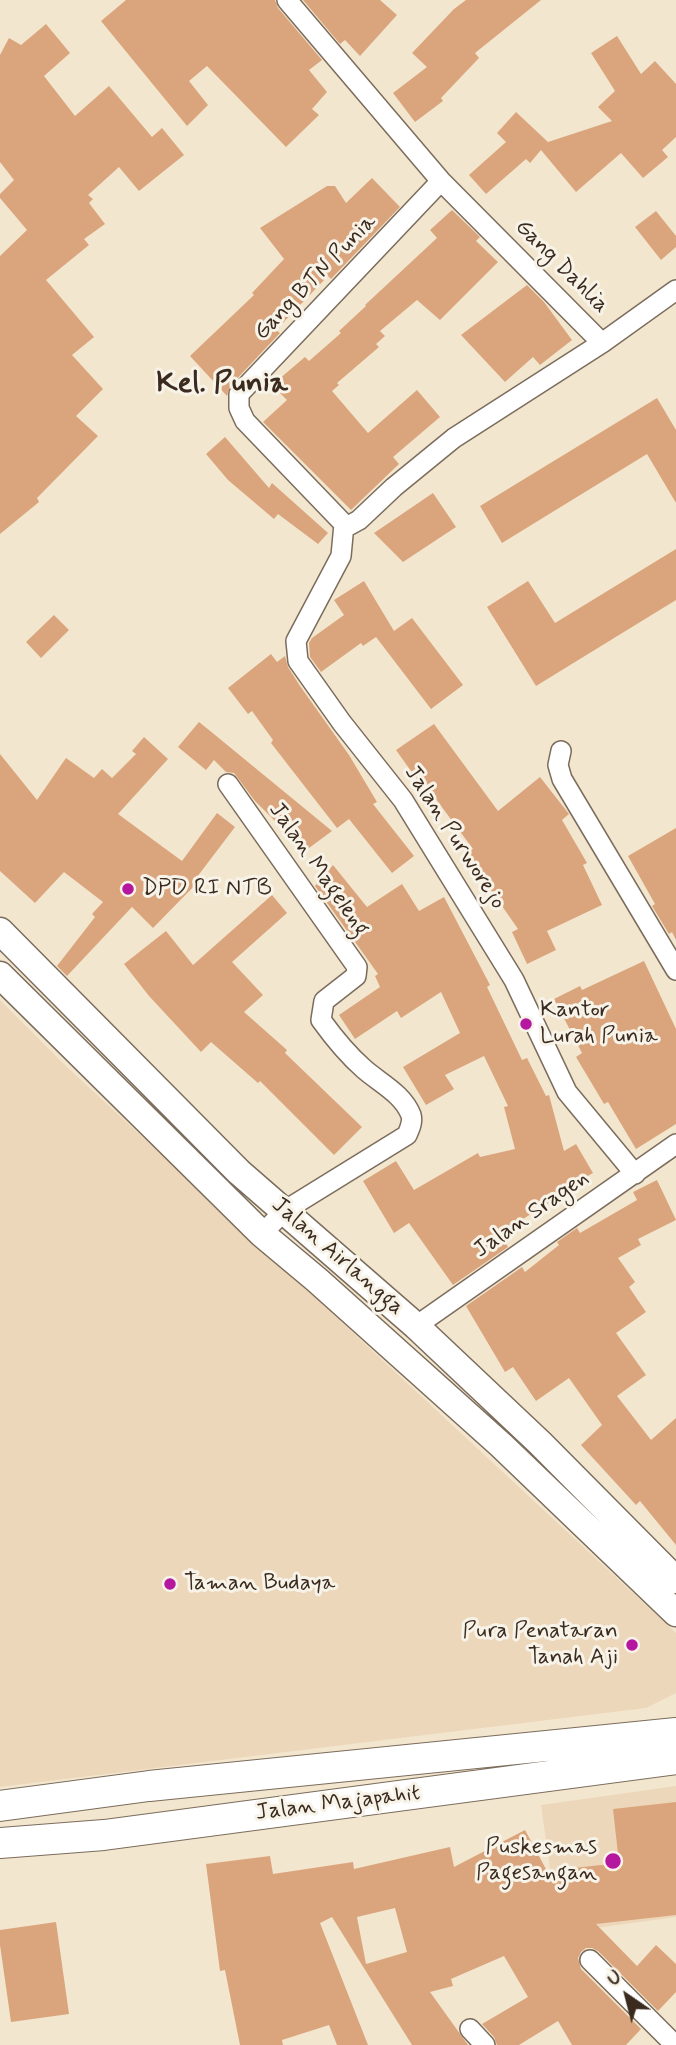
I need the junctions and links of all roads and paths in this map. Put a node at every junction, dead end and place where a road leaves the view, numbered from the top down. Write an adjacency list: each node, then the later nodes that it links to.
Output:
1 (287, 0): 2 (street, Gang Dahlia)
2 (441, 181): 4 (street, Gang Dahlia); 5 (street, Gang BTN Punia)
3 (676, 290): 4 (street)
4 (602, 343): 5 (street, Gang Dahlia)
5 (352, 522): 12 (street, Jalan Purworejo)
6 (561, 751): 9 (street)
7 (228, 785): 13 (street, Jalan Mageleng)
8 (0, 931): 13 (main road, Jalan Airlangga)
9 (674, 963)
10 (0, 975): 14 (main road, Jalan Airlangga)
11 (676, 1144): 12 (street, Jalan Sragen)
12 (635, 1174): 15 (street, Jalan Sragen)
13 (284, 1211): 14 (street, Jalan Mageleng); 15 (main road, Jalan Airlangga)
14 (262, 1234): 17 (main road, Jalan Airlangga)
15 (416, 1326): 16 (main road, Jalan Airlangga)
16 (676, 1580)
17 (676, 1613)
18 (676, 1711): 20 (main road)
19 (676, 1733): 20 (main road, Jalan Majapahit)
20 (637, 1737): 22 (main road, Jalan Majapahit)
21 (676, 1759): 23 (main road, Jalan Majapahit)
22 (0, 1806)
23 (0, 1843)
24 (590, 1960): 27 (street)
25 (470, 2029): 26 (street)
26 (485, 2045)
27 (674, 2045)

